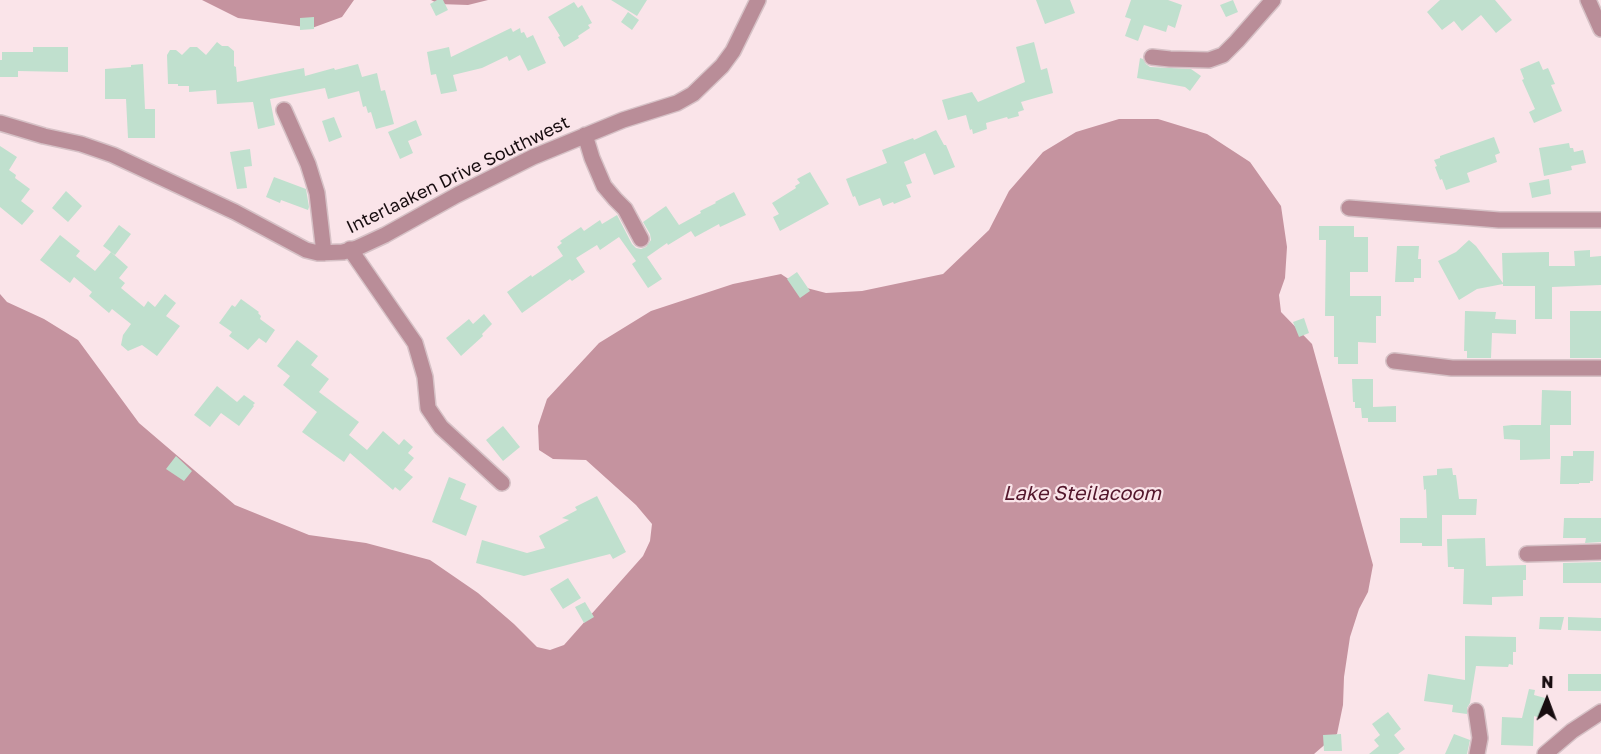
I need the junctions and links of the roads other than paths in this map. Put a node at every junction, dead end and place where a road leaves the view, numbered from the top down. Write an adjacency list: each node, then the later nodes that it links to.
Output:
1 (758, 0): 8 (street, Interlaaken Drive Southwest)
2 (1274, 0): 5 (street)
3 (1589, 1): 4 (street)
4 (1601, 29)
5 (1152, 57)
6 (284, 110): 13 (street)
7 (0, 123): 13 (street, Interlaaken Drive Southwest)
8 (585, 135): 11 (street); 12 (street, Interlaaken Drive Southwest)
9 (1349, 208): 10 (street)
10 (1601, 220)
11 (641, 239)
12 (350, 249): 13 (street, Interlaaken Drive Southwest); 16 (street)
13 (324, 253)
14 (1394, 361): 15 (street)
15 (1601, 368)
16 (502, 483)
17 (1601, 552): 18 (street)
18 (1527, 554)
19 (1476, 711): 21 (street)
20 (1601, 712): 22 (street)
21 (1477, 754)
22 (1545, 754)

